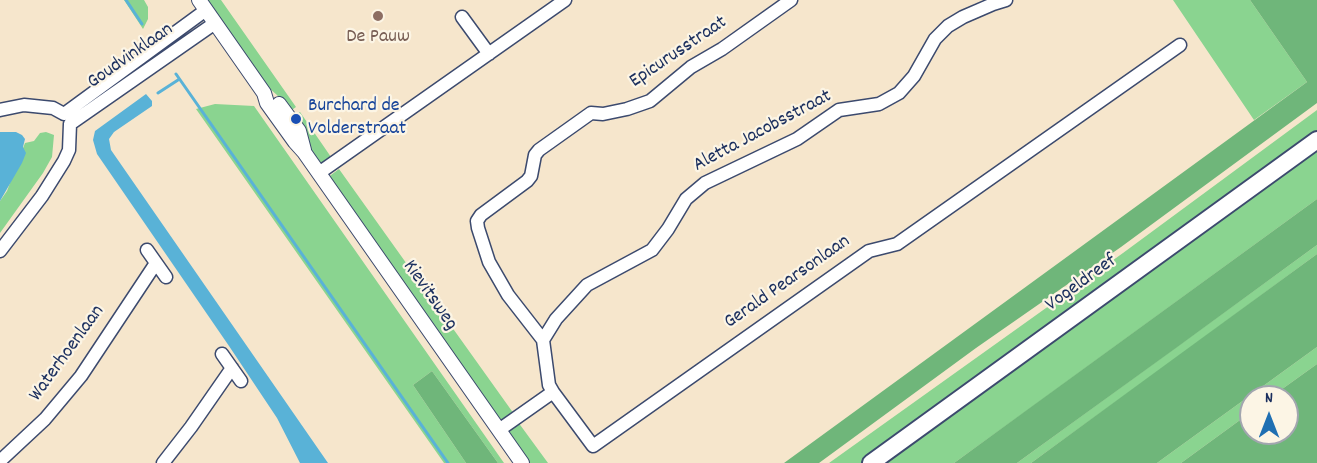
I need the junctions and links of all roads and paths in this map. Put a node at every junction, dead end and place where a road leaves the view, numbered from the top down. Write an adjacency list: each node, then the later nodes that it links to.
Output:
1 (565, 0): 8 (street)
2 (791, 0): 17 (street, Epicurusstraat)
3 (1006, 0): 17 (street, Aletta Jacobsstraat)
4 (202, 5): 6 (street, Kievitsweg); 10 (street, Goudvinklaan)
5 (462, 17): 8 (street)
6 (215, 24): 10 (street, Goudvinklaan); 12 (street, Kievitsweg)
7 (1180, 45): 21 (street, Gerald Pearsonlaan)
8 (489, 54): 12 (street)
9 (0, 110): 10 (street)
10 (67, 119): 14 (street)
11 (1317, 140): 26 (main road, Vogeldreef)
12 (319, 174): 22 (street, Kievitsweg)
13 (147, 250): 15 (street)
14 (0, 251)
15 (156, 262): 16 (street); 23 (street, Waterhoenlaan)
16 (166, 277)
17 (543, 340): 21 (street)
18 (222, 354): 19 (street)
19 (232, 368): 20 (street); 24 (street)
20 (241, 381)
21 (553, 392): 22 (street)
22 (499, 430): 25 (street, Kievitsweg)
23 (1, 460)
24 (163, 463)
25 (522, 463)
26 (872, 463)

